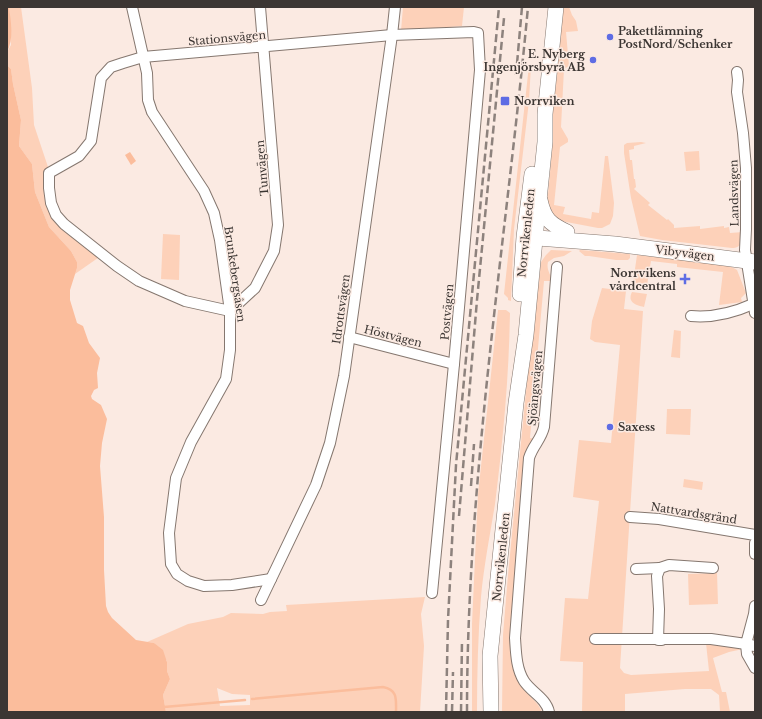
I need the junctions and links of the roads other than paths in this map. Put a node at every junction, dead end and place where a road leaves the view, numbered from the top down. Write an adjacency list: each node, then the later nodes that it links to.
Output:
1 (132, 7): 8 (street, Brunkebergsåsen)
2 (260, 7): 7 (street, Tunvägen)
3 (395, 7): 6 (street, Idrottsvägen)
4 (556, 7): 10 (main road, Norrvikenleden)
5 (478, 33): 6 (street, Stationsvägen); 21 (street, Postvägen)
6 (392, 36): 7 (street, Stationsvägen); 20 (street, Idrottsvägen)
7 (264, 47): 8 (street, Stationsvägen); 18 (street, Tunvägen)
8 (143, 57): 18 (street, Brunkebergsåsen); 18 (street, Stationsvägen)
9 (737, 72): 14 (street, Landsvägen)
10 (545, 114): 11 (main road, Norrvikenleden); 12 (main road, Norrvikenleden)
11 (540, 199): 12 (main road, Norrvikenleden); 13 (main road)
12 (530, 233): 13 (main road, Vibyvägen); 16 (main road, Norrvikenleden); 22 (main road, Norrvikenleden)
13 (563, 236): 14 (main road, Vibyvägen); 16 (main road)
14 (750, 261): 17 (street, Landsvägen)
15 (557, 267): 39 (street, Sjöängsvägen)
16 (532, 276): 22 (main road, Norrvikenleden)
17 (754, 309): 19 (street)
18 (230, 311): 30 (street, Brunkebergsåsen)
19 (692, 316)
20 (349, 337): 21 (street, Höstvägen); 30 (street, Idrottsvägen)
21 (454, 364): 31 (street, Postvägen)
22 (516, 403): 38 (main road, Norrvikenleden)
23 (630, 517): 24 (street, Nattvardsgränd)
24 (755, 535)
25 (755, 543): 26 (street)
26 (755, 554)
27 (660, 568): 28 (street); 29 (street); 35 (street)
28 (713, 568)
29 (636, 570)
30 (271, 579): 32 (street, Idrottsvägen)
31 (432, 593)
32 (261, 600)
33 (755, 606): 36 (street)
34 (595, 639): 35 (street)
35 (662, 640): 36 (street)
36 (751, 645): 37 (street)
37 (755, 668)
38 (491, 712)
39 (549, 712)

